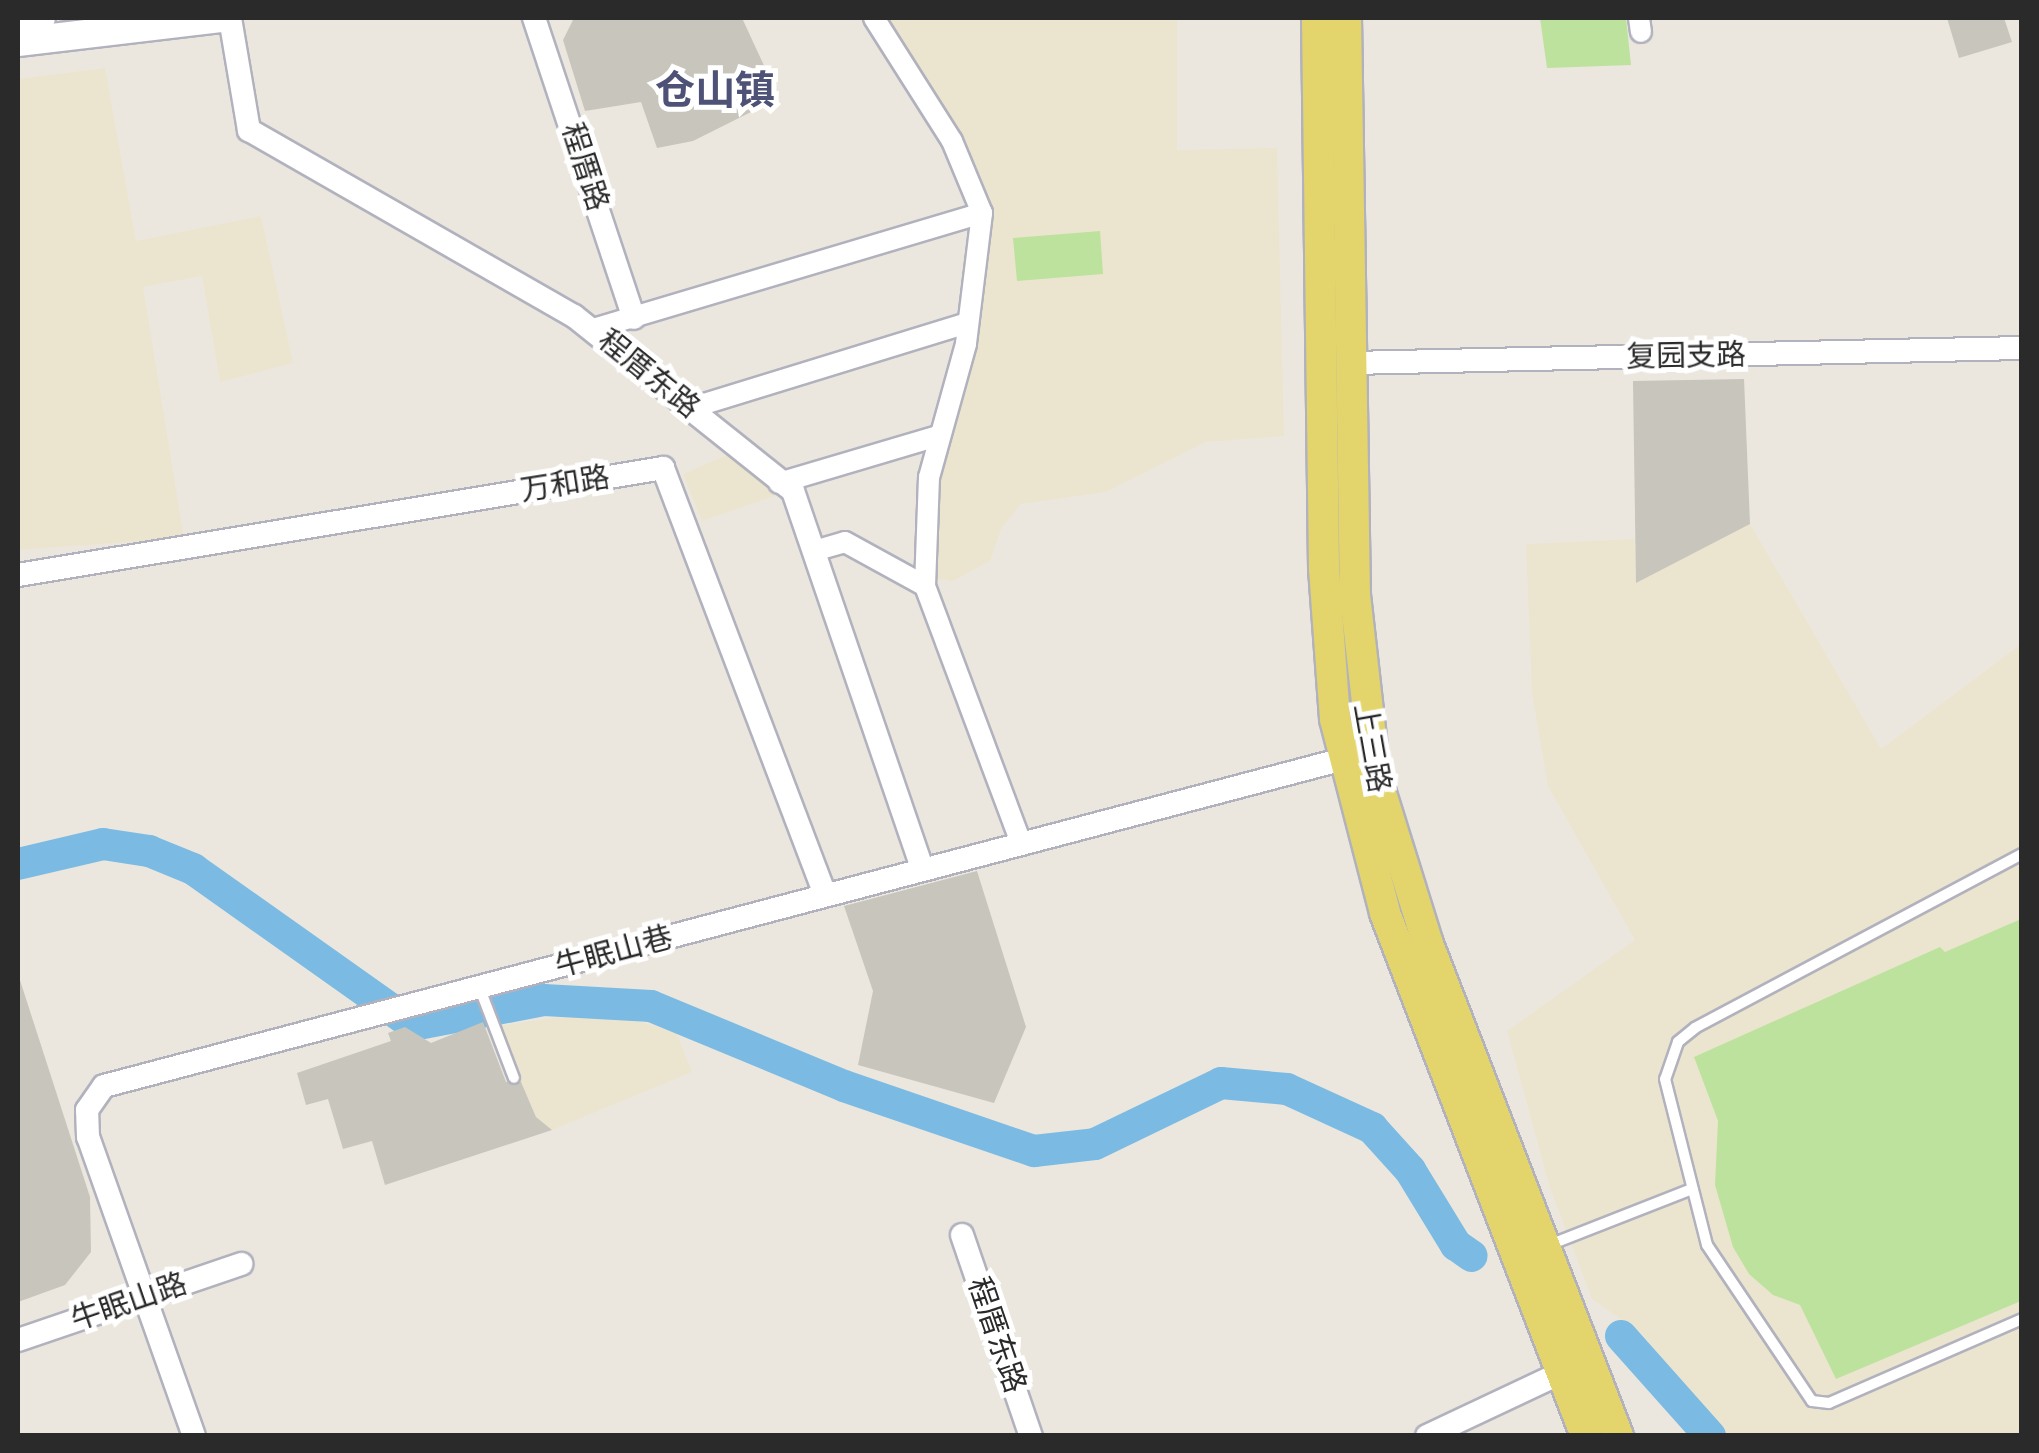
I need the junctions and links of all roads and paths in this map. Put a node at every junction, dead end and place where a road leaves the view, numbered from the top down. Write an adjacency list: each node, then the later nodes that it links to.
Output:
1 (41, 18): 8 (main road)
2 (220, 18): 9 (main road)
3 (230, 18): 13 (street, 程厝东路)
4 (534, 18): 11 (street, 程厝路)
5 (874, 18): 10 (street)
6 (1317, 18): 22 (main road, 上三路)
7 (1346, 18): 15 (main road, 上三路)
8 (18, 21)
9 (18, 42)
10 (982, 213): 11 (street); 12 (street)
11 (634, 318): 13 (street)
12 (967, 323): 16 (street); 17 (street)
13 (593, 329): 16 (street, 程厝东路)
14 (2022, 348): 15 (street, 复园支路)
15 (1350, 363): 31 (main road, 上三路)
16 (692, 408): 18 (street, 程厝东路)
17 (938, 436): 18 (street); 21 (street)
18 (779, 483): 19 (street, 程厝东路)
19 (814, 551): 21 (street); 25 (street, 程厝东路)
20 (18, 575): 26 (street, 万和路)
21 (925, 586): 23 (street)
22 (1343, 759): 23 (street, 牛眠山巷); 36 (main road, 上三路)
23 (1020, 840): 25 (street, 牛眠山巷)
24 (2022, 854): 29 (lane)
25 (922, 867): 26 (street, 牛眠山巷)
26 (825, 894): 27 (street, 牛眠山巷)
27 (481, 993): 28 (lane); 33 (street, 牛眠山巷)
28 (514, 1078)
29 (1692, 1190): 31 (lane); 34 (lane)
30 (962, 1235): 38 (street, 程厝东路)
31 (1543, 1247): 41 (main road, 上三路)
32 (241, 1264): 33 (street, 牛眠山路)
33 (143, 1298): 35 (street, 牛眠山路); 37 (street, 牛眠山巷)
34 (2022, 1319)
35 (18, 1340)
36 (1561, 1374): 39 (street); 40 (main road, 上三路)
37 (194, 1436)
38 (1032, 1436)
39 (1427, 1436)
40 (1586, 1436)
41 (1618, 1436)

